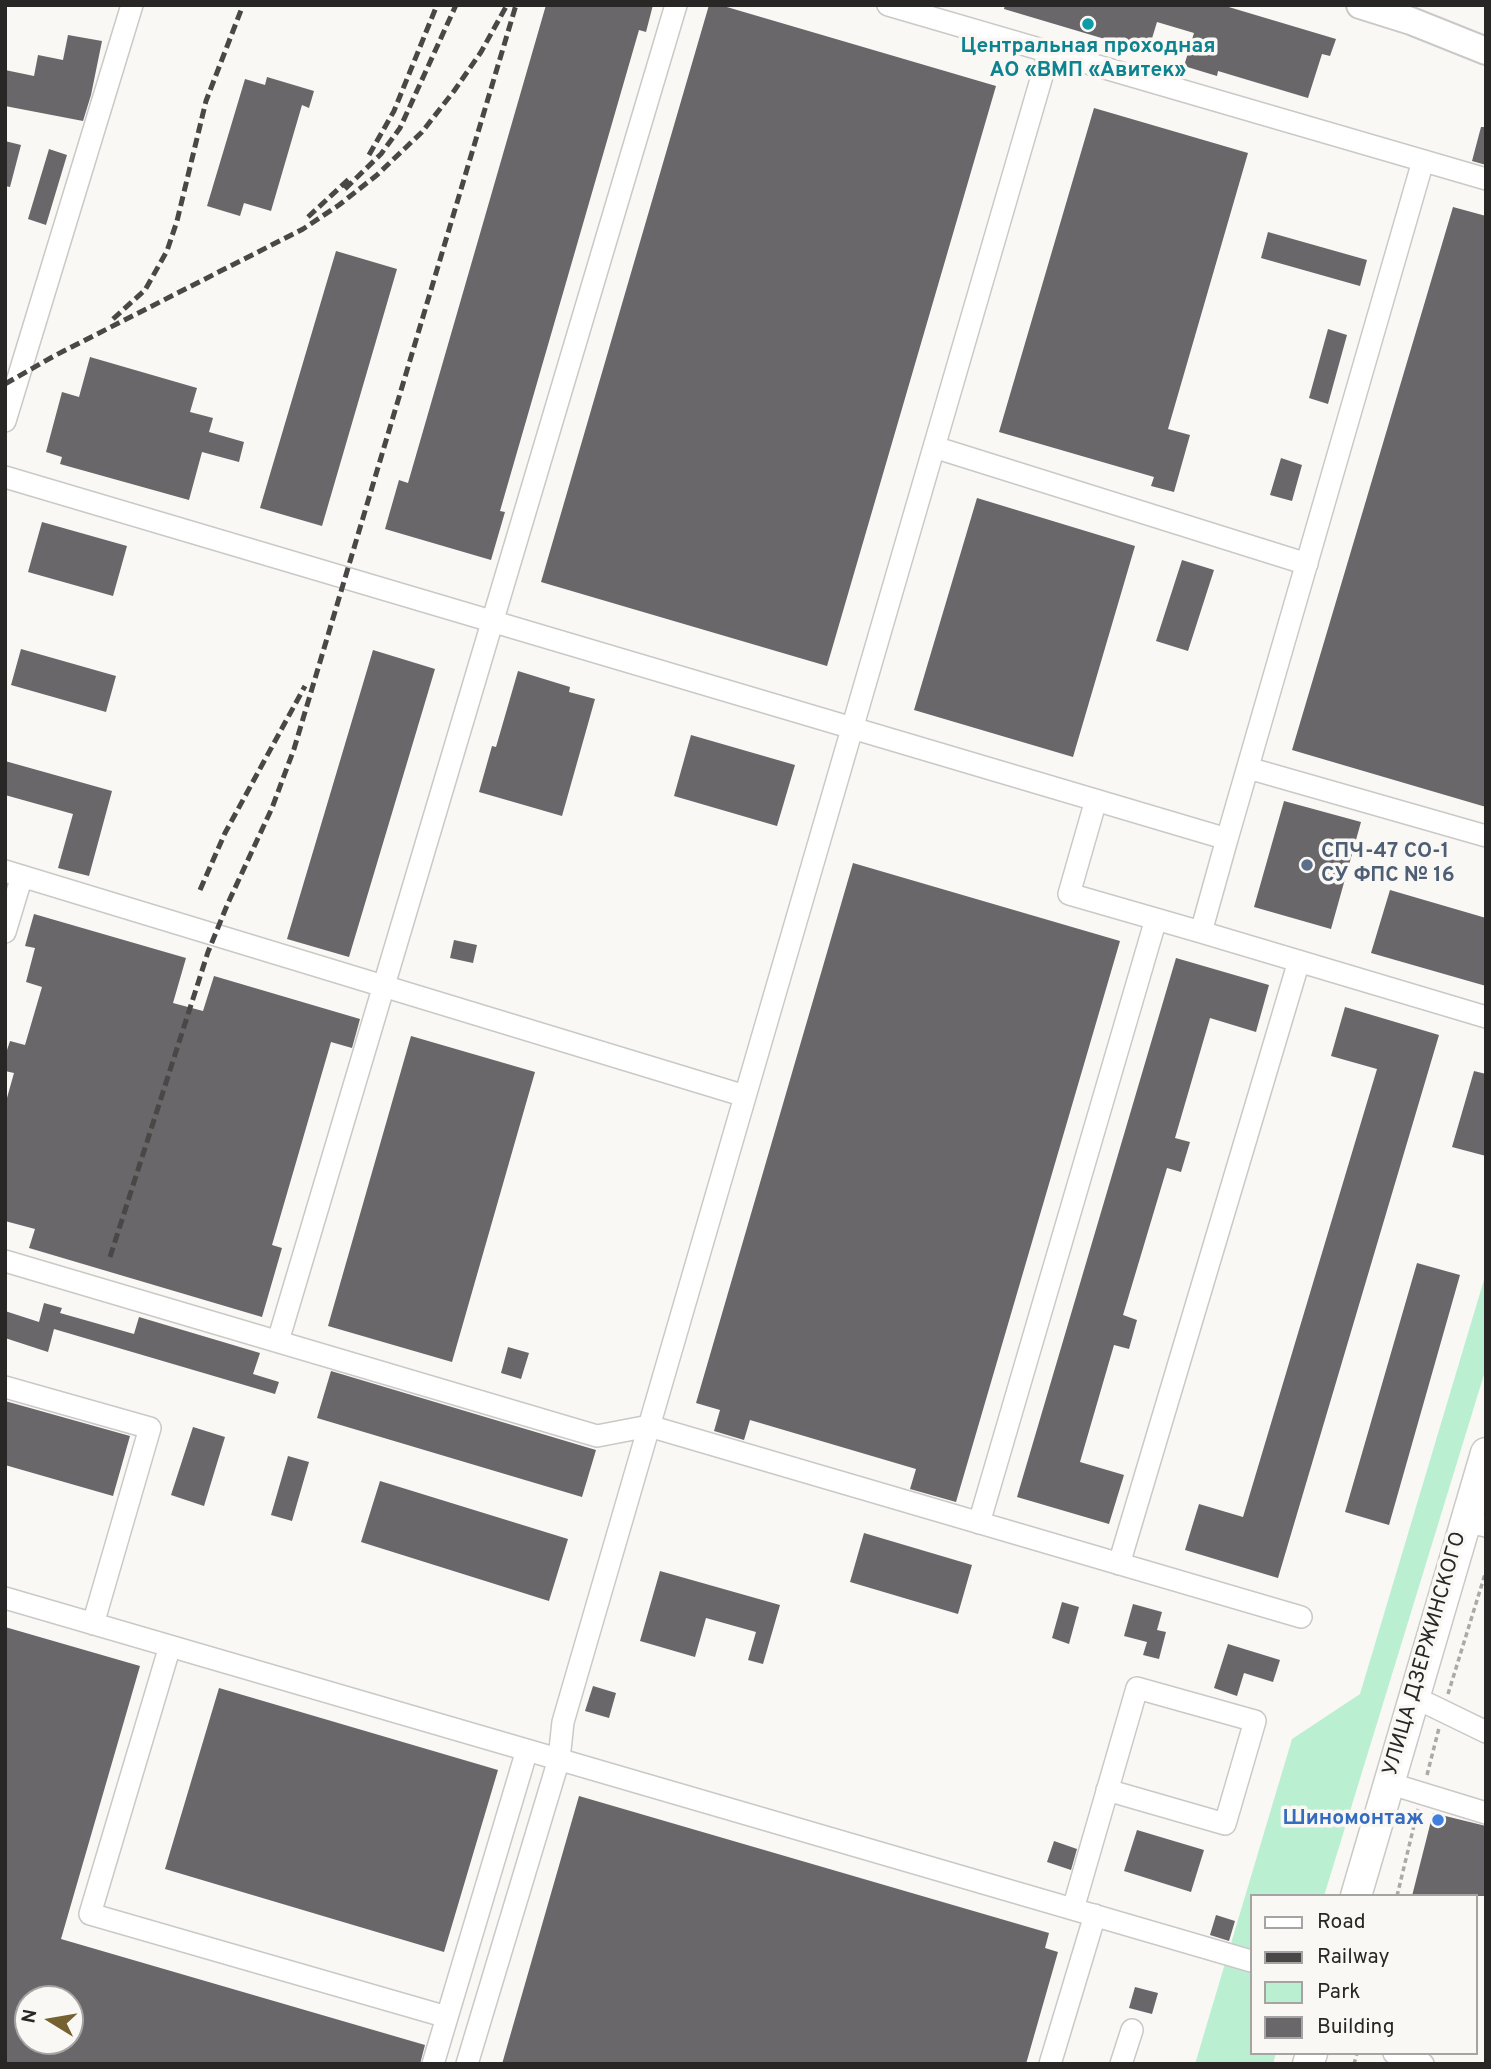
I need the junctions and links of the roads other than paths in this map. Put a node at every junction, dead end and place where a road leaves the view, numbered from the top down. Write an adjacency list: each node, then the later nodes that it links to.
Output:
1 (132, 5): 9 (street)
2 (676, 5): 13 (street)
3 (888, 5): 6 (street)
4 (1360, 5): 5 (main road)
5 (1486, 51)
6 (1049, 52): 7 (street); 10 (street)
7 (1423, 161): 8 (street); 12 (street)
8 (1486, 180)
9 (5, 421)
10 (934, 447): 12 (street); 14 (street)
11 (5, 477): 13 (street)
12 (1307, 564): 15 (street)
13 (492, 621): 14 (street); 24 (street)
14 (852, 728): 16 (street); 26 (street)
15 (1248, 768): 17 (street); 18 (street)
16 (1096, 800): 18 (street); 20 (street)
17 (1486, 836)
18 (1227, 839): 22 (street)
19 (14, 873): 21 (street); 24 (street)
20 (1156, 919): 22 (street); 32 (street)
21 (5, 932)
22 (1201, 932): 23 (street)
23 (1299, 961): 25 (street); 34 (street)
24 (384, 986): 26 (street); 28 (street)
25 (1486, 1017)
26 (745, 1096): 30 (street)
27 (5, 1261): 28 (street)
28 (278, 1341): 30 (street)
29 (5, 1387): 37 (street)
30 (649, 1426): 32 (street); 42 (street)
31 (1486, 1453): 33 (highway, УЛИЦА ДЗЕРЖИНСКОГО)
32 (979, 1523): 34 (street)
33 (1476, 1524): 39 (highway, УЛИЦА ДЗЕРЖИНСКОГО)
34 (1119, 1564): 36 (street)
35 (5, 1598): 37 (street)
36 (1301, 1618)
37 (93, 1624): 38 (street)
38 (170, 1646): 41 (street); 50 (street)
39 (1414, 1698): 40 (street); 43 (highway, УЛИЦА ДЗЕРЖИНСКОГО)
40 (1486, 1732)
41 (527, 1750): 42 (street); 50 (street)
42 (559, 1759): 47 (street); 54 (street)
43 (1388, 1783): 45 (street); 46 (highway, УЛИЦА ДЗЕРЖИНСКОГО)
44 (1107, 1790): 44 (street); 47 (street)
45 (1486, 1813)
46 (1357, 1894)
47 (1073, 1909): 48 (street)
48 (1095, 1915): 49 (street); 55 (street)
49 (1250, 1961)
50 (447, 2017): 53 (street)
51 (1132, 2030): 56 (street)
52 (1399, 2055): 57 (street)
53 (433, 2064)
54 (467, 2064)
55 (1050, 2064)
56 (1121, 2064)
57 (1423, 2064)

